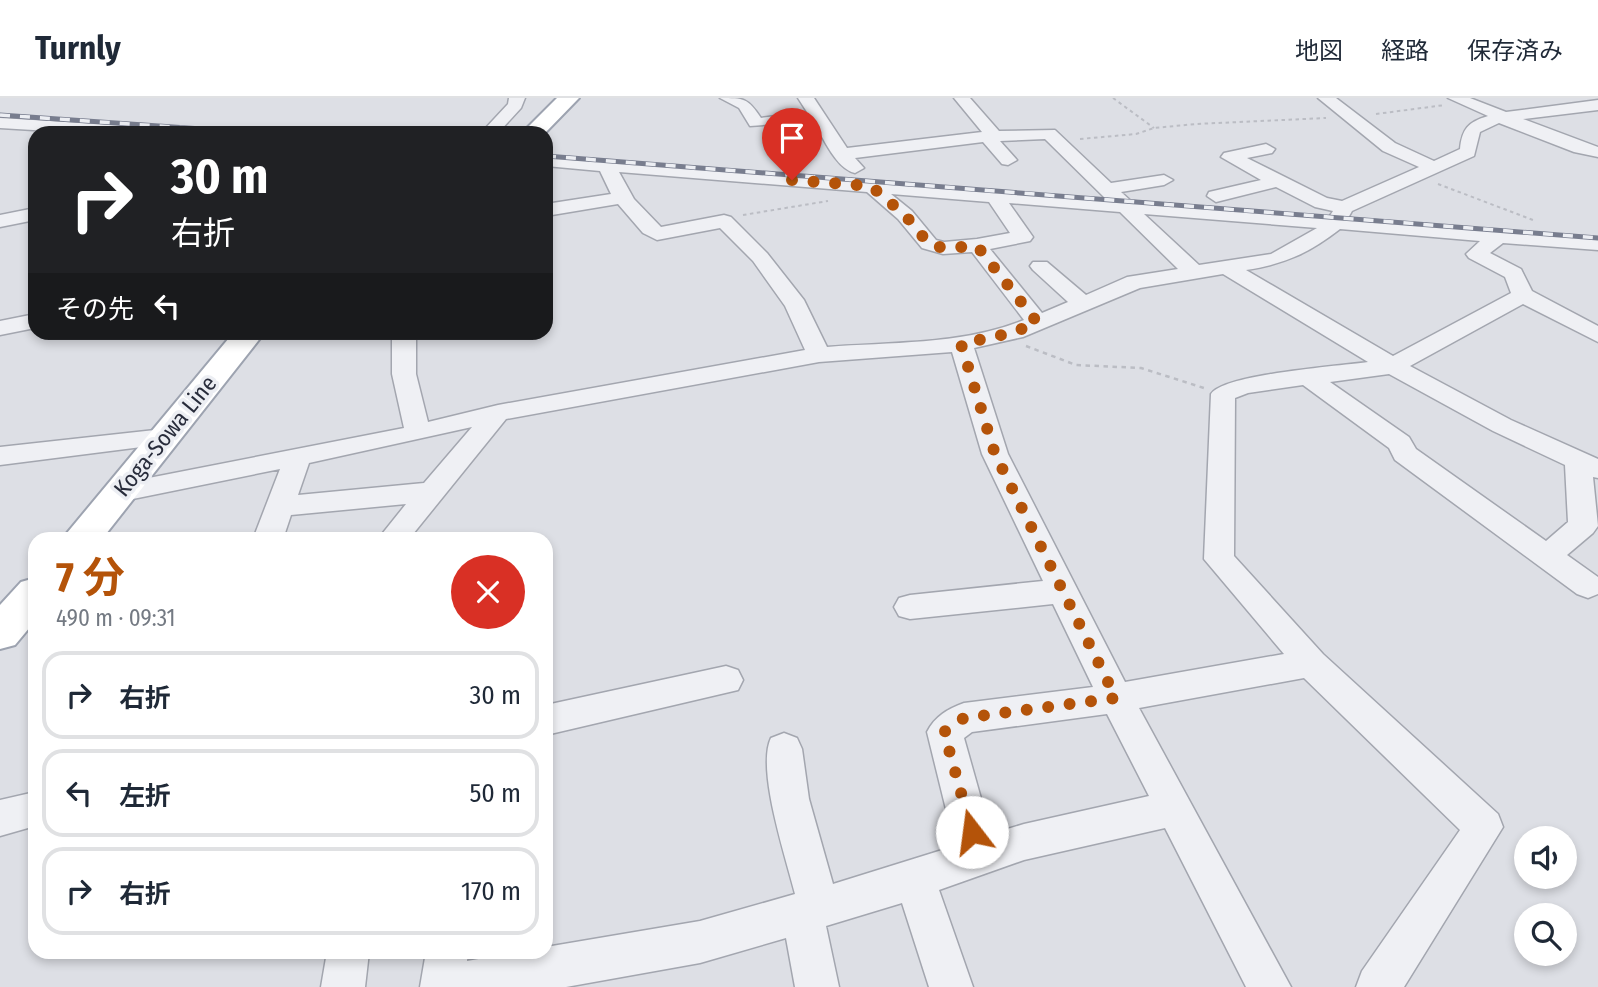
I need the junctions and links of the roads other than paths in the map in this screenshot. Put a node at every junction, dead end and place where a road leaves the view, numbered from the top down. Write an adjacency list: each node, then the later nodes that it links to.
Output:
1 (517, 98): 13 (street)
2 (569, 98): 14 (main road)
3 (727, 98): 9 (street)
4 (801, 98): 9 (street)
5 (962, 98): 15 (street)
6 (1326, 98): 22 (street)
7 (1460, 100): 10 (street)
8 (1598, 105): 10 (street)
9 (818, 116): 18 (street)
10 (1502, 118): 17 (street); 22 (street)
11 (0, 122): 12 (street)
12 (60, 126)
13 (496, 126)
14 (540, 126)
15 (990, 136): 18 (street); 19 (street); 26 (street)
16 (1266, 149): 24 (street)
17 (1598, 152)
18 (842, 154): 25 (street)
19 (1008, 160)
20 (553, 161): 21 (street)
21 (608, 165): 25 (street); 28 (street)
22 (1433, 167): 34 (street)
23 (1164, 180): 26 (street)
24 (1279, 181): 30 (street); 34 (street)
25 (873, 188): 27 (street); 38 (street)
26 (1108, 189): 32 (street)
27 (993, 195): 29 (street); 32 (street); 37 (street)
28 (624, 198): 31 (street); 55 (street)
29 (932, 200)
30 (1215, 204): 32 (street); 34 (street); 39 (street)
31 (553, 209)
32 (1131, 211): 36 (street); 45 (street)
33 (28, 215): 35 (street)
34 (1340, 215): 40 (street); 44 (street)
35 (0, 221)
36 (1081, 221)
37 (1014, 223): 38 (street); 42 (street)
38 (918, 231): 42 (street)
39 (1233, 232)
40 (1499, 236): 41 (street); 46 (street)
41 (1598, 244)
42 (977, 246): 49 (street)
43 (1040, 266): 47 (street)
44 (1226, 267): 45 (street); 56 (street)
45 (1195, 273): 47 (street)
46 (1523, 295): 51 (street); 56 (street)
47 (1082, 303): 49 (street)
48 (28, 322): 50 (street)
49 (1037, 322): 54 (street)
50 (0, 328)
51 (1598, 335)
52 (243, 340): 60 (main road, Koga-Sowa Line)
53 (404, 340): 59 (street)
54 (961, 344): 55 (street); 72 (street)
55 (819, 355): 58 (street)
56 (1393, 366): 57 (street); 63 (street)
57 (1307, 377): 70 (street); 76 (street)
58 (498, 413): 59 (street); 64 (street)
59 (418, 433): 62 (street)
60 (164, 437): 61 (street); 65 (main road, Koga-Sowa Line)
61 (0, 456)
62 (298, 457): 65 (street); 66 (street)
63 (1588, 465): 70 (street)
64 (432, 492): 66 (street); 69 (street)
65 (118, 493): 67 (main road, Koga-Sowa Line)
66 (280, 506): 68 (street)
67 (87, 532)
68 (271, 532)
69 (399, 532)
70 (1547, 556): 71 (street)
71 (1588, 586)
72 (1063, 591): 74 (street); 78 (street)
73 (28, 601): 75 (main road)
74 (910, 607)
75 (0, 633)
76 (1311, 663): 78 (street); 95 (street)
77 (726, 680): 79 (street)
78 (1116, 698): 81 (street); 84 (street)
79 (553, 718)
80 (784, 749): 86 (street)
81 (1175, 808): 84 (street); 94 (street)
82 (28, 811): 83 (street)
83 (0, 818)
84 (978, 858): 85 (street)
85 (915, 879): 86 (street); 93 (street)
86 (811, 910): 89 (street); 92 (street)
87 (347, 959): 90 (street)
88 (446, 959): 91 (street)
89 (489, 983): 91 (street)
90 (343, 987)
91 (442, 987)
92 (817, 987)
93 (951, 987)
94 (1269, 987)
95 (1378, 987)

